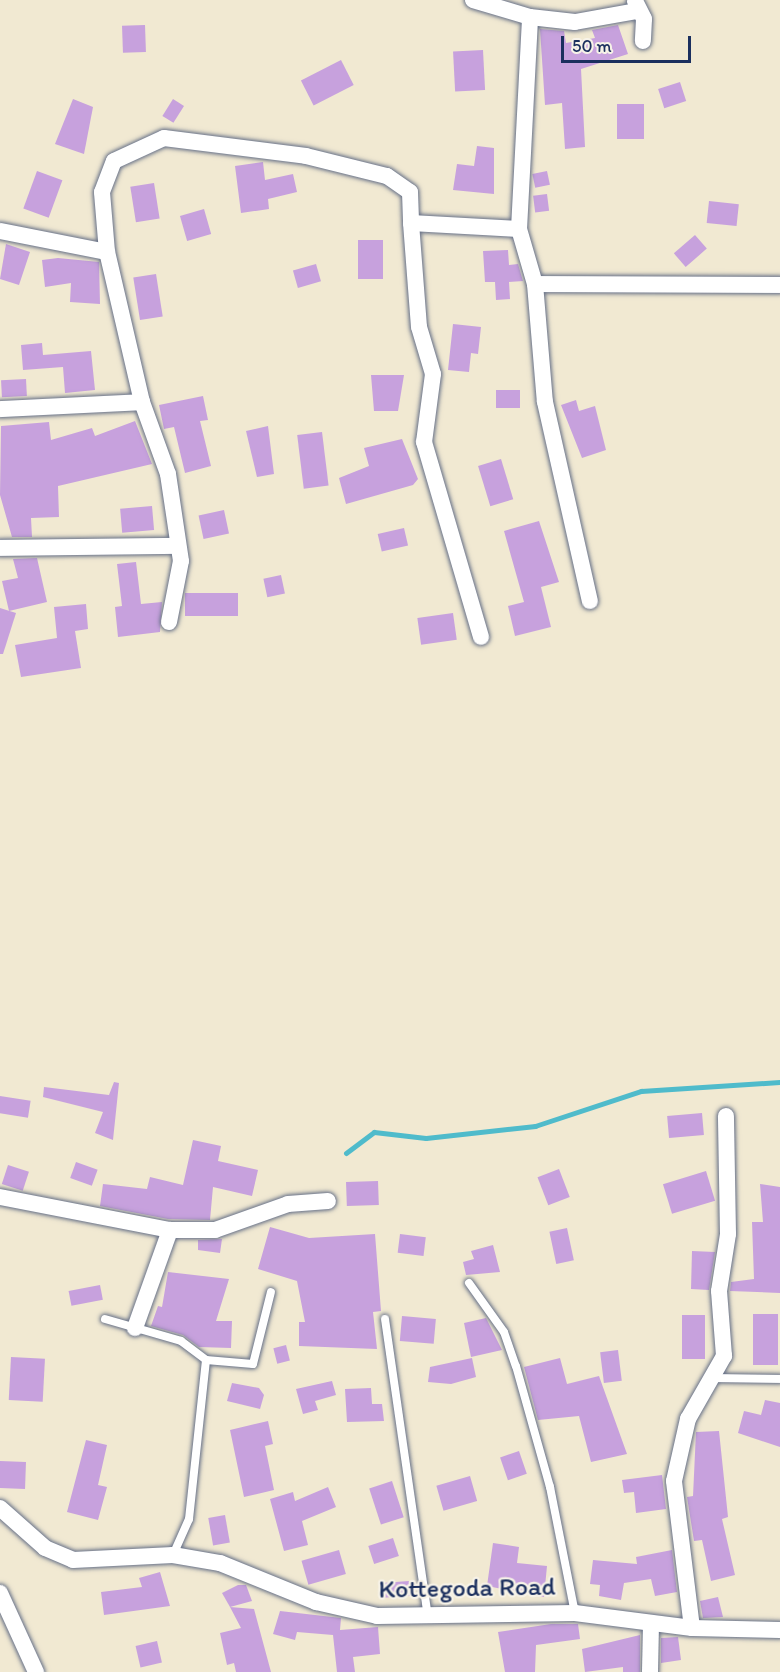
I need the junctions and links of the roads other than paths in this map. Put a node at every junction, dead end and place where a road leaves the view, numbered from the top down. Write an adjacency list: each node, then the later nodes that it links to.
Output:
1 (473, 0): 3 (street)
2 (636, 5): 3 (street); 4 (street)
3 (530, 17): 6 (street)
4 (643, 41)
5 (411, 224): 6 (street); 8 (street); 17 (street)
6 (519, 229): 9 (street)
7 (0, 231): 8 (street)
8 (107, 252): 11 (street)
9 (534, 284): 10 (street); 15 (street)
10 (780, 285)
11 (142, 402): 12 (street); 13 (street)
12 (0, 409)
13 (176, 546): 14 (street); 16 (street)
14 (0, 548)
15 (590, 601)
16 (169, 622)
17 (481, 638)
18 (726, 1116): 28 (street)
19 (0, 1197): 21 (street)
20 (328, 1201): 21 (street)
21 (170, 1230): 26 (street)
22 (469, 1283): 33 (lane)
23 (271, 1292): 27 (lane)
24 (105, 1319): 26 (lane)
25 (385, 1319): 34 (lane)
26 (135, 1328): 27 (lane)
27 (206, 1360): 31 (lane)
28 (715, 1378): 29 (lane); 36 (street)
29 (780, 1379)
30 (0, 1508): 31 (street, Kottegoda Road)
31 (173, 1555): 34 (street, Kottegoda Road)
32 (0, 1593): 38 (street)
33 (574, 1612): 34 (street, Kottegoda Road); 35 (street, Kottegoda Road)
34 (428, 1618)
35 (651, 1623): 36 (street, Kottegoda Road); 39 (street)
36 (692, 1628): 37 (street, Kottegoda Road)
37 (780, 1630)
38 (36, 1672)
39 (650, 1672)

